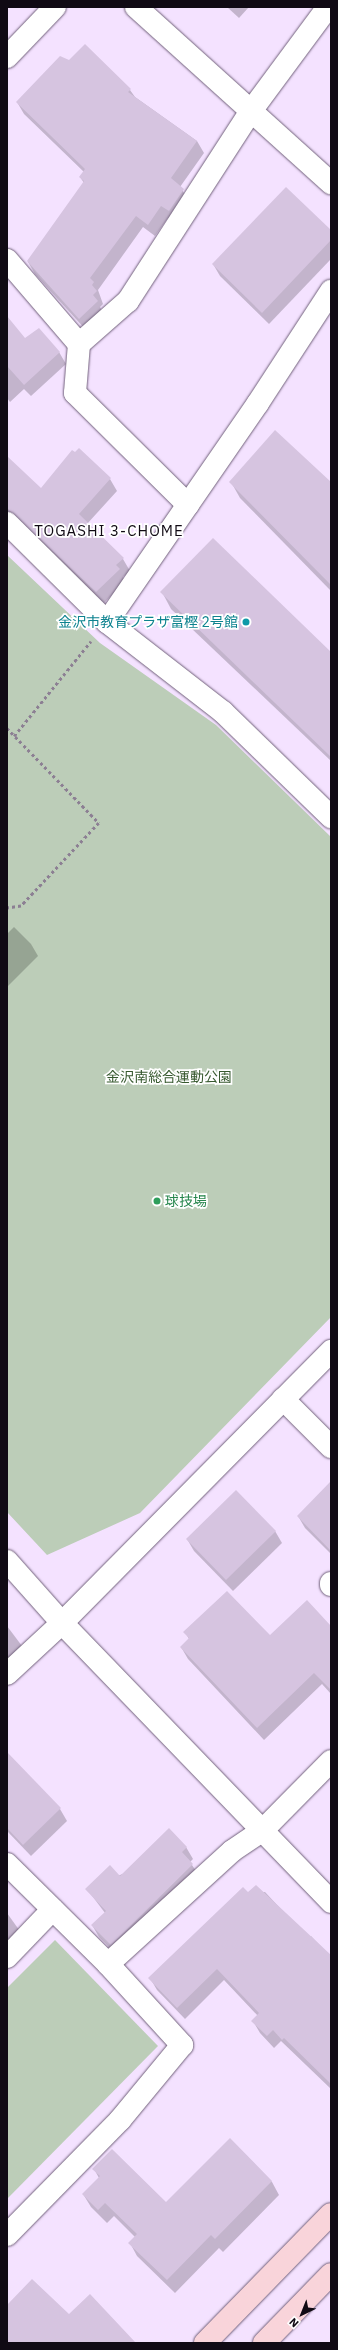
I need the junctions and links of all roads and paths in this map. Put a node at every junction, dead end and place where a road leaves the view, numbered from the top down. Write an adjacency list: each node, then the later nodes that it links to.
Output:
1 (55, 7): 4 (street)
2 (136, 7): 5 (street)
3 (328, 7): 5 (street)
4 (7, 57)
5 (251, 111): 6 (street); 9 (street)
6 (331, 183)
7 (7, 260): 9 (street)
8 (331, 291): 10 (street)
9 (79, 344): 10 (street)
10 (188, 505): 12 (street)
11 (7, 523): 12 (street)
12 (107, 622): 14 (path); 15 (street)
13 (7, 728): 14 (path)
14 (14, 736): 16 (path)
15 (331, 817)
16 (7, 908)
17 (331, 1351): 18 (street)
18 (283, 1399): 19 (street); 21 (street)
19 (331, 1447)
20 (7, 1561): 21 (street)
21 (62, 1623): 22 (street); 24 (street)
22 (7, 1674)
23 (331, 1762): 24 (street)
24 (262, 1831): 26 (street); 29 (street)
25 (7, 1864): 27 (street)
26 (331, 1902)
27 (53, 1909): 28 (street); 29 (street)
28 (7, 1957)
29 (108, 1964): 31 (street)
30 (331, 2214): 33 (main road)
31 (7, 2235)
32 (331, 2274): 34 (main road)
33 (205, 2343)
34 (264, 2343)

